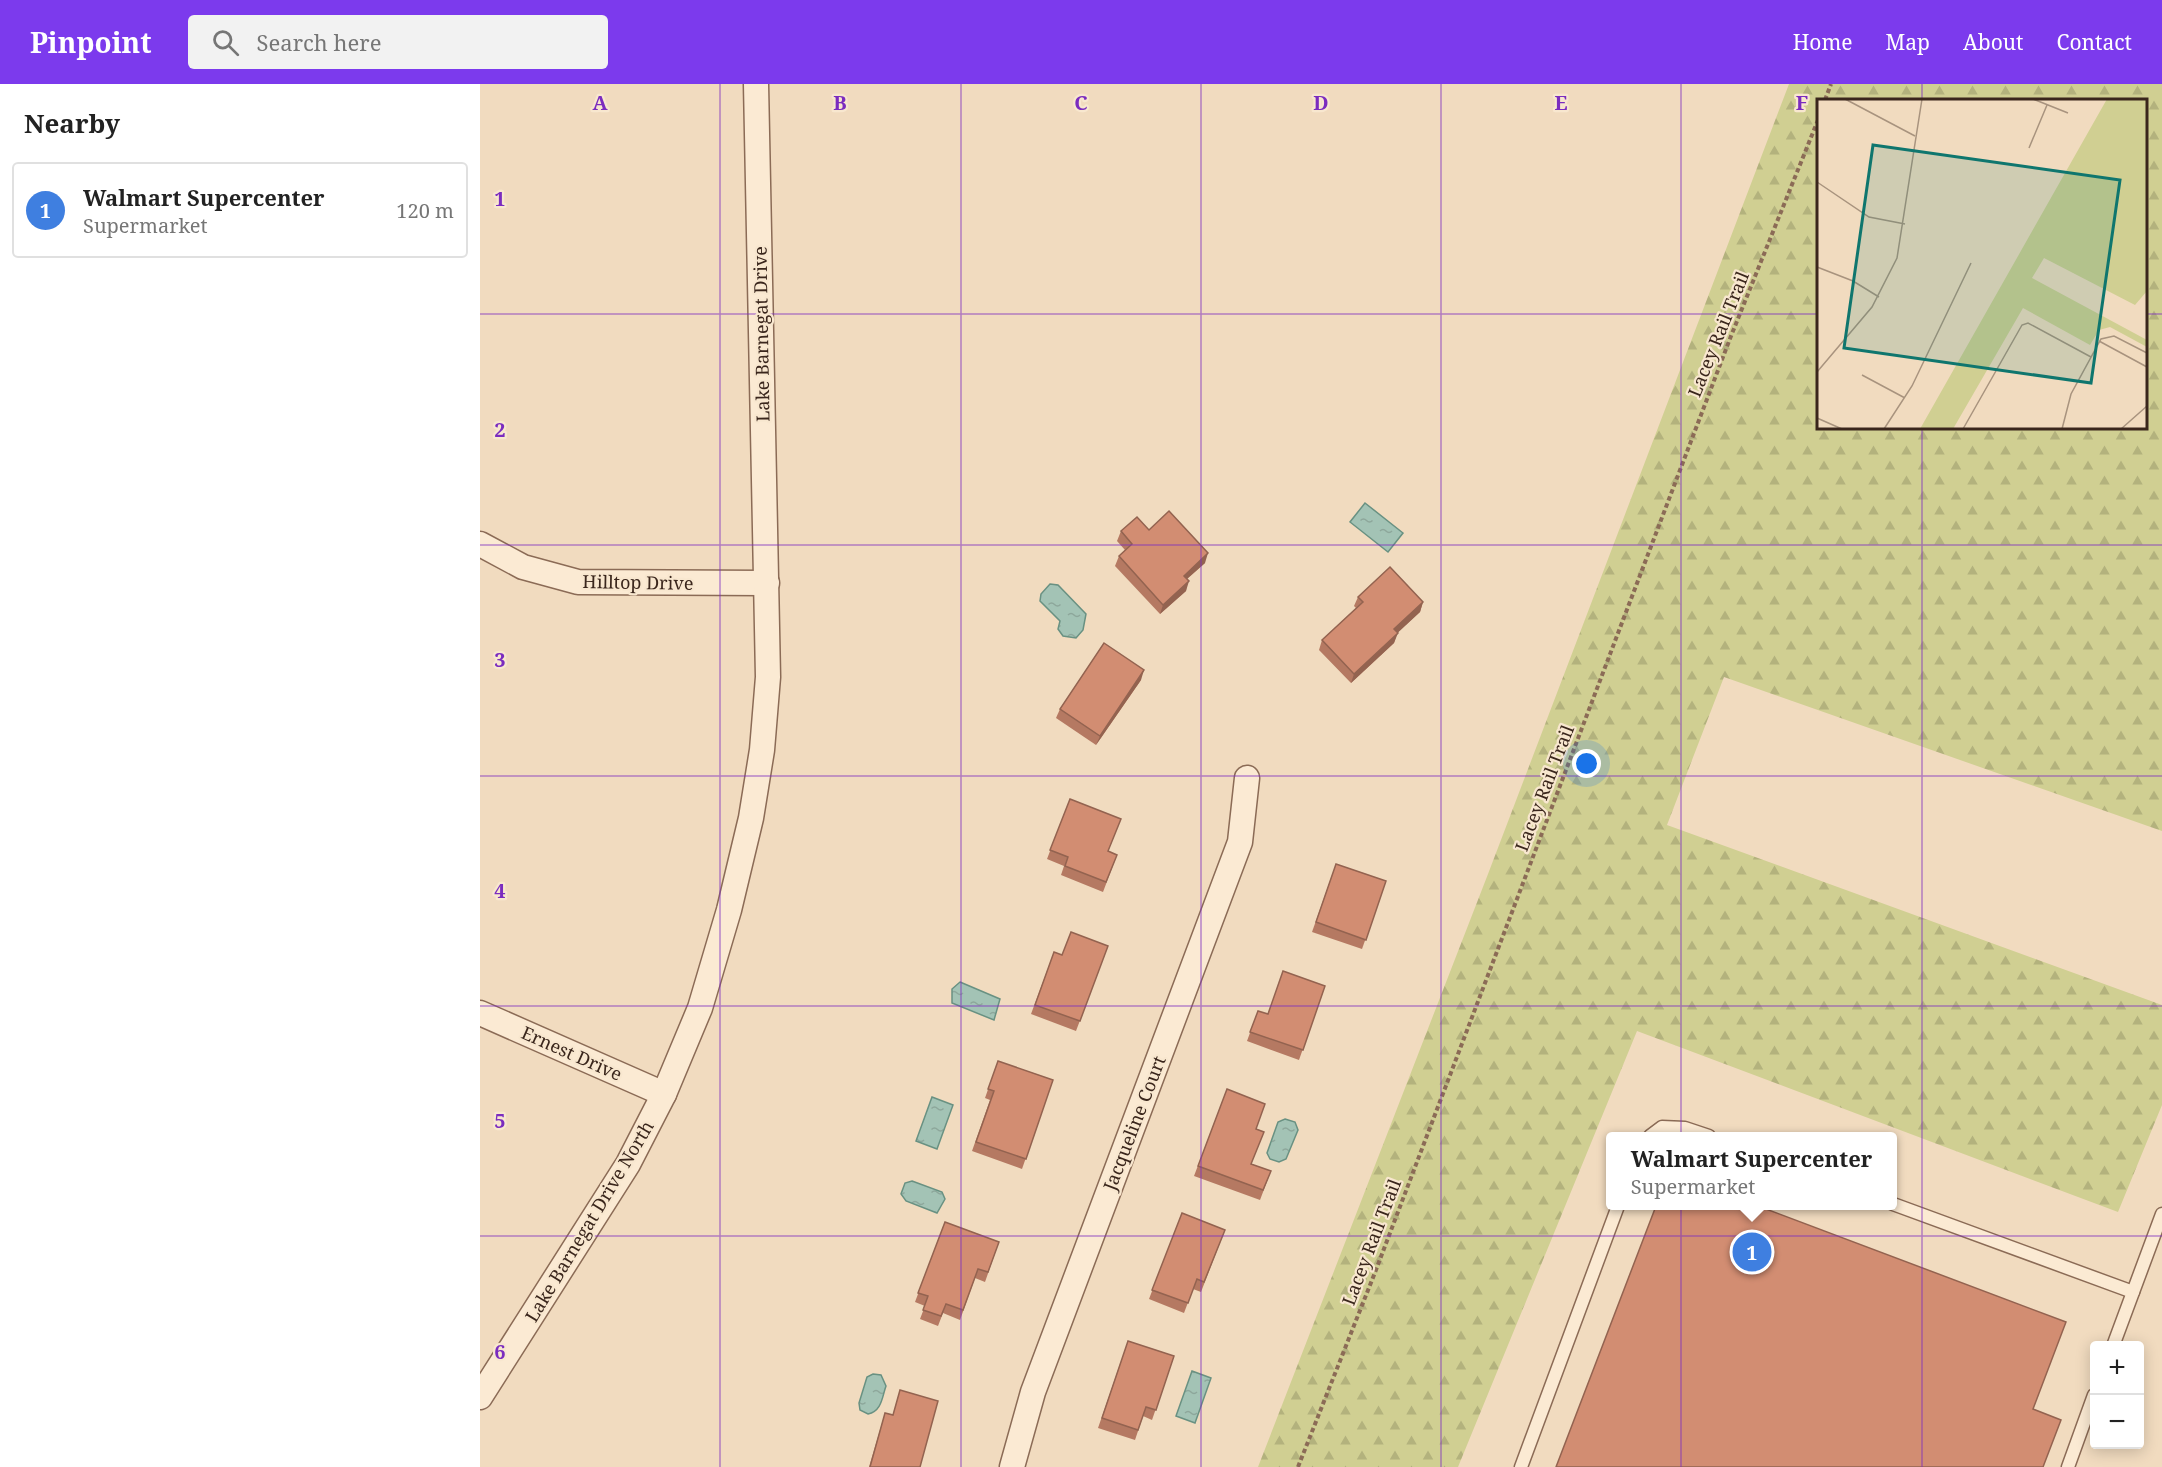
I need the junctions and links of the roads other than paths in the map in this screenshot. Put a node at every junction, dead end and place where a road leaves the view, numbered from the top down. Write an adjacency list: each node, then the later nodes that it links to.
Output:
1 (756, 84): 3 (street, Lake Barnegat Drive)
2 (480, 544): 3 (street, Hilltop Drive)
3 (767, 583): 6 (street, Lake Barnegat Drive North)
4 (1247, 778): 16 (street, Jacqueline Court)
5 (480, 1012): 6 (street, Ernest Drive)
6 (664, 1094): 14 (street, Lake Barnegat Drive North)
7 (1656, 1132): 8 (lane)
8 (1696, 1132)
9 (1897, 1205): 12 (lane)
10 (1617, 1210): 17 (lane)
11 (2162, 1214): 12 (lane)
12 (2133, 1292): 13 (lane)
13 (2115, 1341)
14 (480, 1397)
15 (2090, 1406): 18 (lane)
16 (1012, 1467)
17 (1521, 1467)
18 (2068, 1467)

